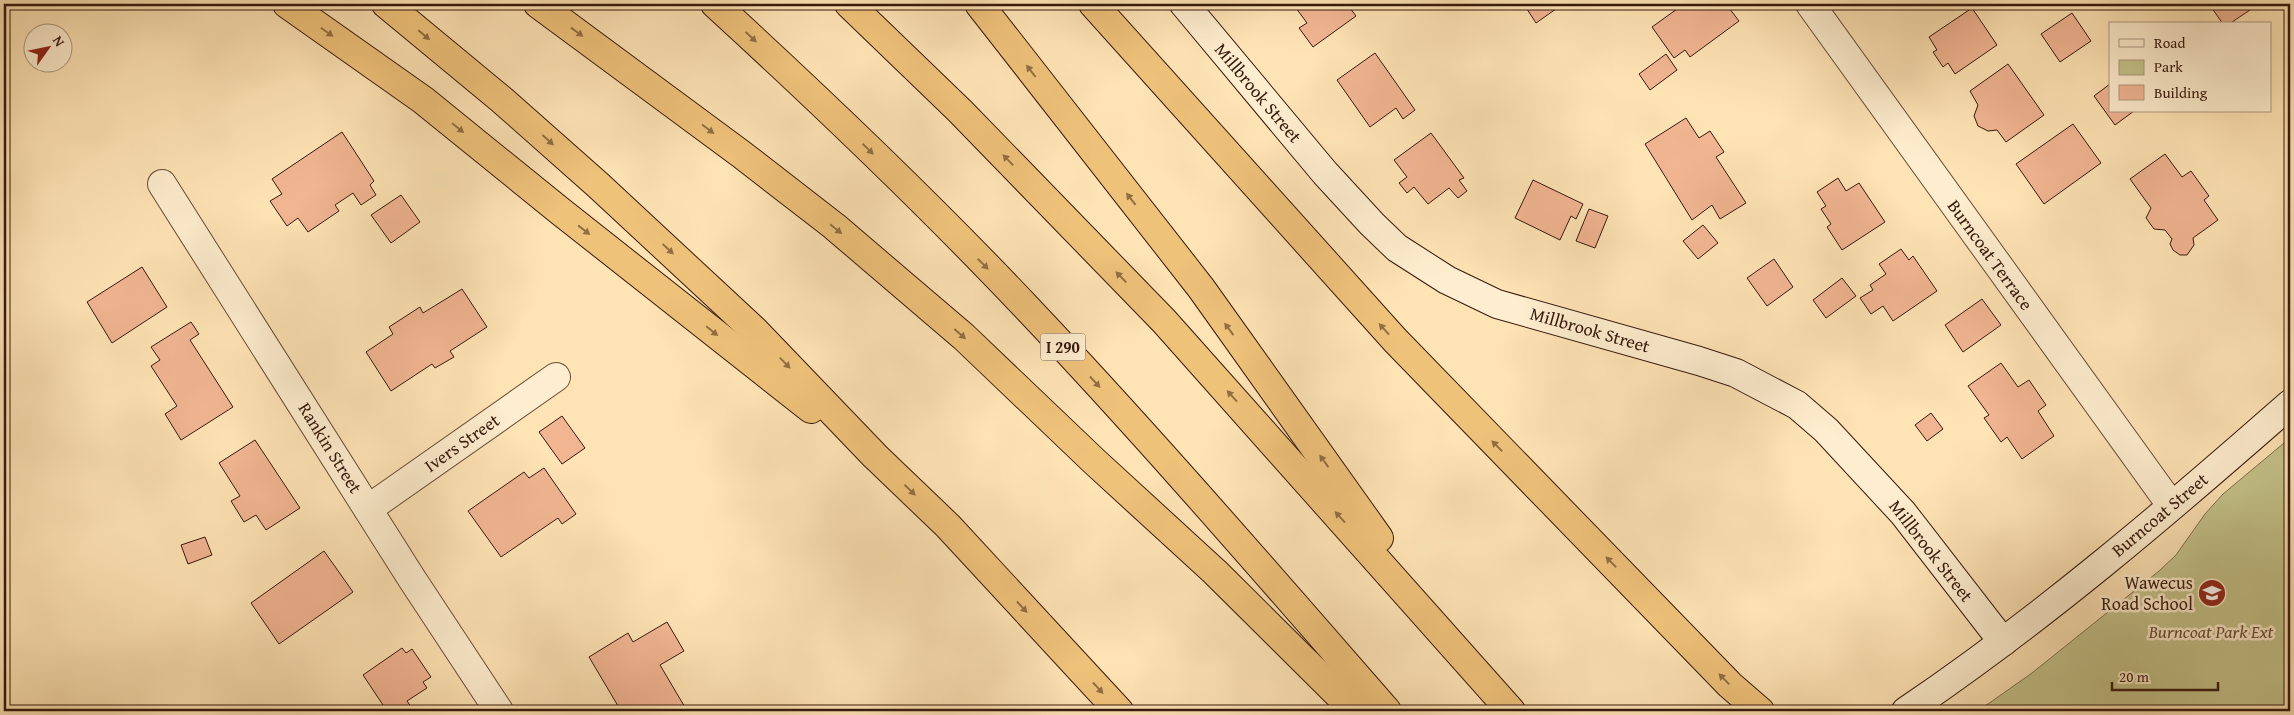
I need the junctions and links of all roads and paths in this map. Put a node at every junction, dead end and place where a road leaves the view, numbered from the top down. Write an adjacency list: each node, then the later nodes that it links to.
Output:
1 (287, 4): 13 (highway, one-way to 13)
2 (386, 4): 13 (highway, one-way to 13)
3 (538, 4): 20 (highway, one-way to 20)
4 (715, 4): 21 (highway, I 290, one-way to 21)
5 (848, 4): 17 (highway, one-way to 5)
6 (978, 4): 17 (highway, one-way to 6)
7 (1093, 4): 23 (highway, one-way to 7)
8 (1184, 4): 16 (main road, Millbrook Street)
9 (1810, 4): 14 (main road, Burncoat Terrace)
10 (162, 184): 15 (main road, Rankin Street)
11 (556, 377): 15 (main road, Ivers Street)
12 (2290, 404): 14 (main road, Burncoat Street)
13 (875, 456): 19 (highway, one-way to 19)
14 (2171, 505): 16 (main road, Burncoat Street)
15 (368, 509): 18 (main road, Rankin Street)
16 (2003, 642): 24 (main road, Burncoat Street)
17 (1464, 657): 22 (highway)
18 (500, 711)
19 (1119, 711)
20 (1355, 711)
21 (1388, 711)
22 (1511, 711)
23 (1760, 711)
24 (1906, 711)

